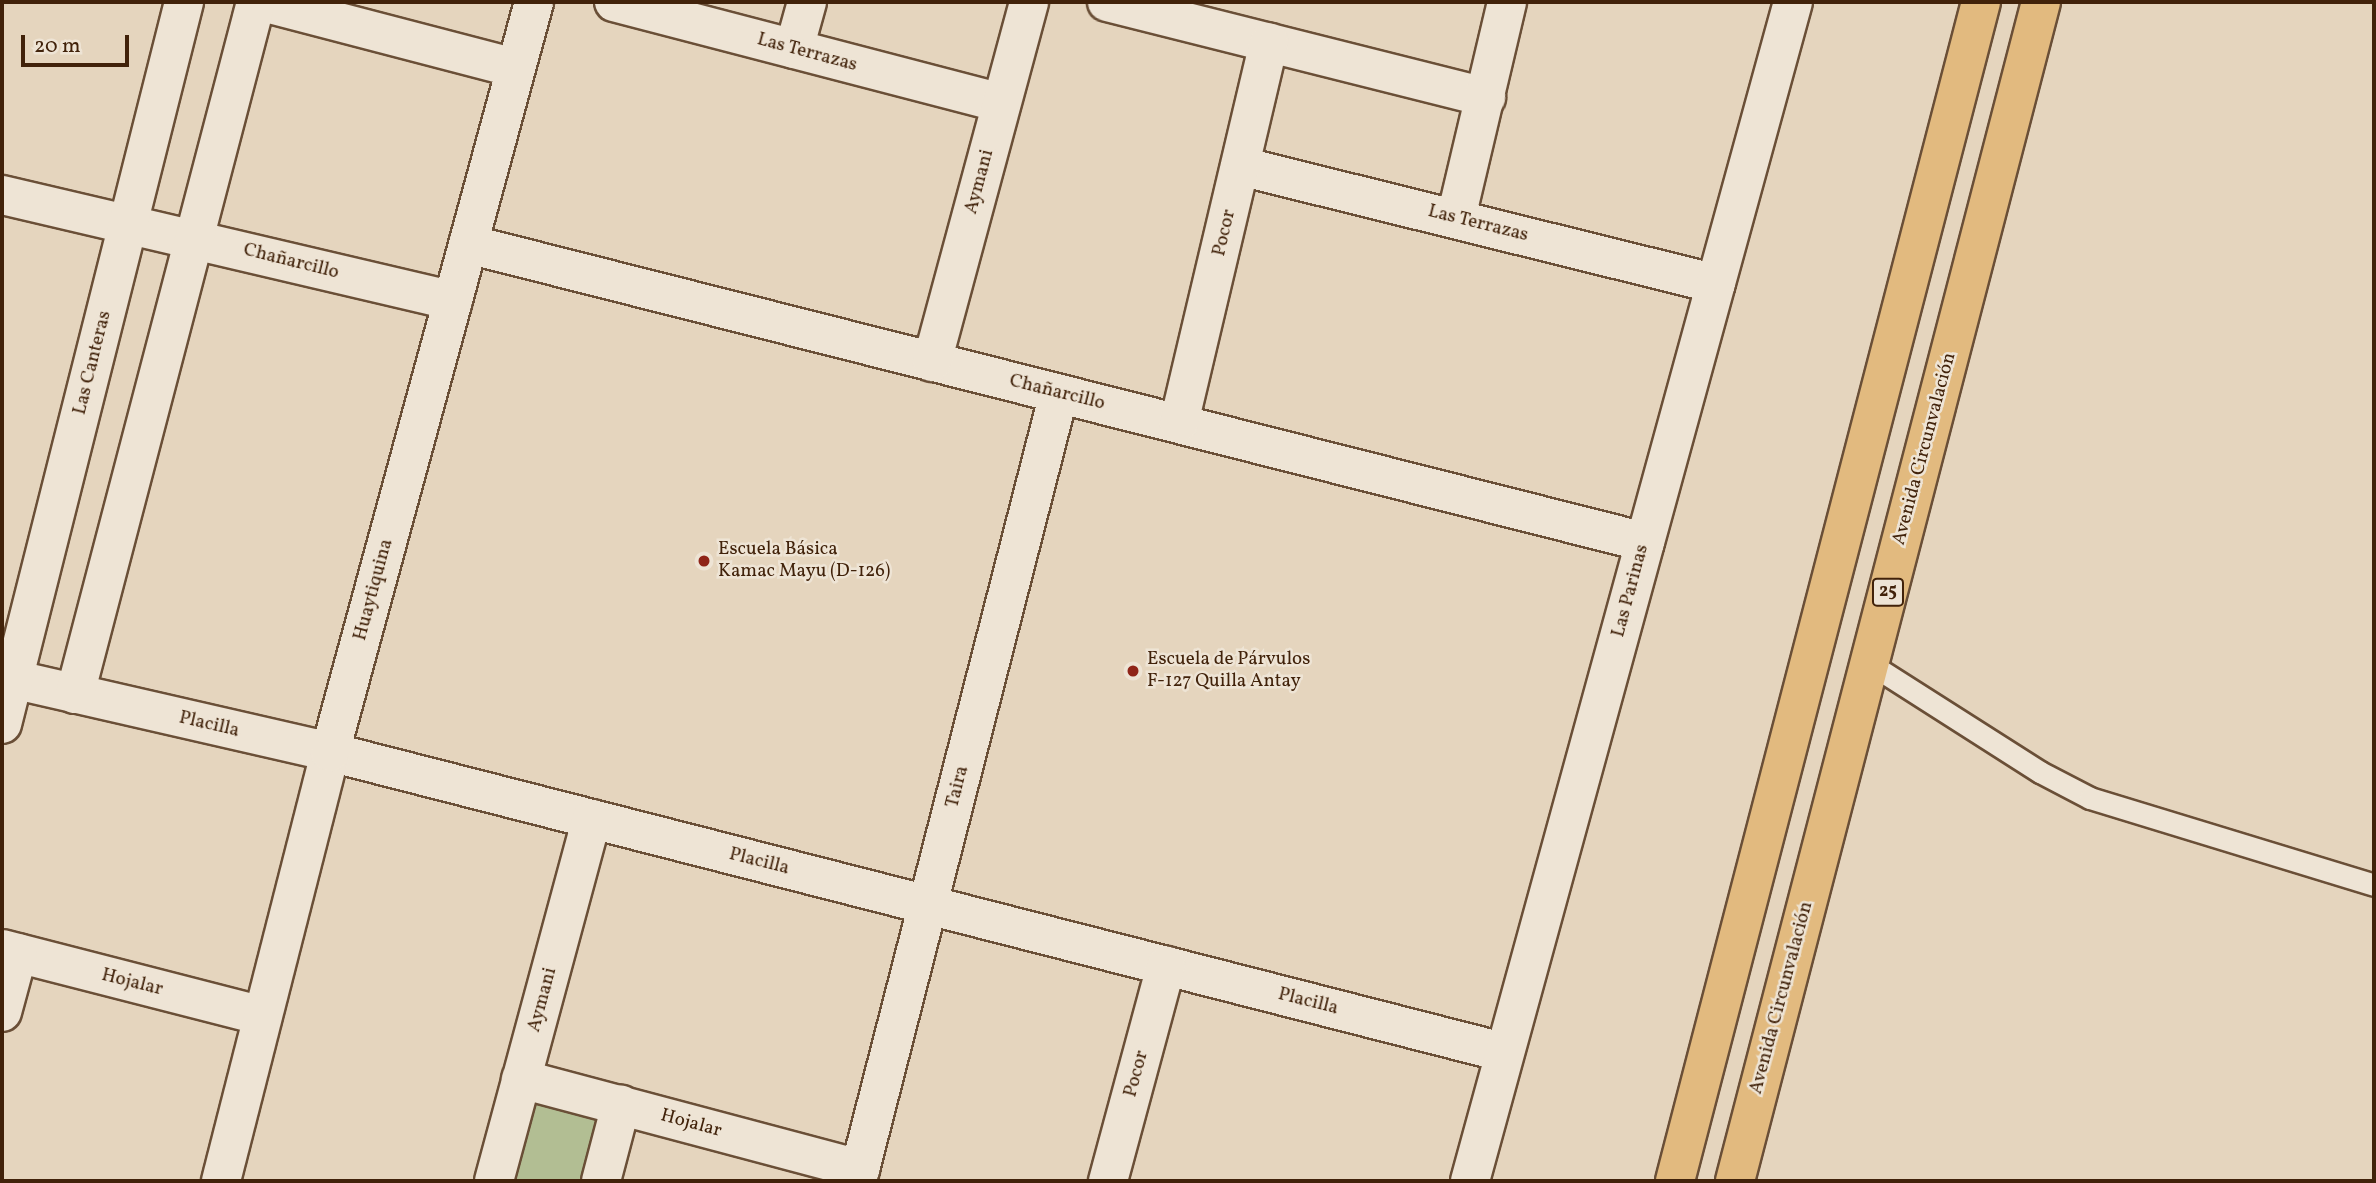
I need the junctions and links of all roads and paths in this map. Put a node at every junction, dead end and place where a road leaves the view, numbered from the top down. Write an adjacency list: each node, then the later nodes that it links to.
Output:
1 (184, 2): 21 (street, Las Canteras)
2 (256, 2): 22 (street)
3 (262, 2): 15 (street)
4 (534, 2): 15 (street, Huaytiquina)
5 (614, 2): 14 (street, Las Terrazas)
6 (807, 2): 14 (street)
7 (1029, 2): 17 (street, Aymani)
8 (1107, 2): 13 (street)
9 (1507, 2): 16 (street)
10 (1793, 2): 24 (street, Las Parinas)
11 (1981, 2): 51 (highway)
12 (2041, 2): 30 (highway, Avenida Circunvalación / 25)
13 (1269, 42): 16 (street); 18 (street, Pocor)
14 (794, 49): 17 (street, Las Terrazas)
15 (516, 68): 23 (street, Huaytiquina)
16 (1486, 97): 20 (street)
17 (1001, 103): 26 (street, Aymani)
18 (1240, 166): 20 (street, Las Terrazas); 28 (street, Pocor)
19 (2, 195): 21 (street, Chañarcillo)
20 (1456, 218): 24 (street, Las Terrazas)
21 (128, 228): 22 (street, Chañarcillo); 31 (street, Las Canteras)
22 (196, 239): 25 (street, Chañarcillo); 32 (street)
23 (468, 244): 25 (street, Huaytiquina); 26 (street, Chañarcillo)
24 (1716, 284): 29 (street, Las Parinas)
25 (453, 301): 34 (street, Huaytiquina)
26 (932, 362): 27 (street, Chañarcillo)
27 (1059, 393): 28 (street, Chañarcillo); 37 (street, Taira)
28 (1179, 424): 29 (street, Chañarcillo)
29 (1645, 542): 42 (street, Las Parinas)
30 (1869, 663): 36 (lane); 52 (highway, Avenida Circunvalación / 25)
31 (12, 679): 32 (street, Placilla); 33 (street, Las Canteras)
32 (75, 694): 34 (street, Placilla)
33 (2, 724)
34 (330, 752): 35 (street, Placilla); 41 (street, Huaytiquina)
35 (592, 819): 37 (street, Placilla); 43 (street, Aymani)
36 (2374, 885)
37 (927, 905): 39 (street, Placilla); 45 (street, Taira)
38 (10, 951): 40 (street); 41 (street, Hojalar)
39 (1166, 966): 42 (street, Placilla); 49 (street, Pocor)
40 (2, 1012)
41 (263, 1016): 46 (street, Huaytiquina)
42 (1503, 1052): 50 (street, Las Parinas)
43 (522, 1079): 44 (street, Hojalar); 47 (street, Aymani)
44 (621, 1105): 45 (street, Hojalar); 48 (street)
45 (858, 1175)
46 (221, 1181)
47 (494, 1181)
48 (601, 1181)
49 (1108, 1181)
50 (1470, 1181)
51 (1675, 1181)
52 (1735, 1181)

